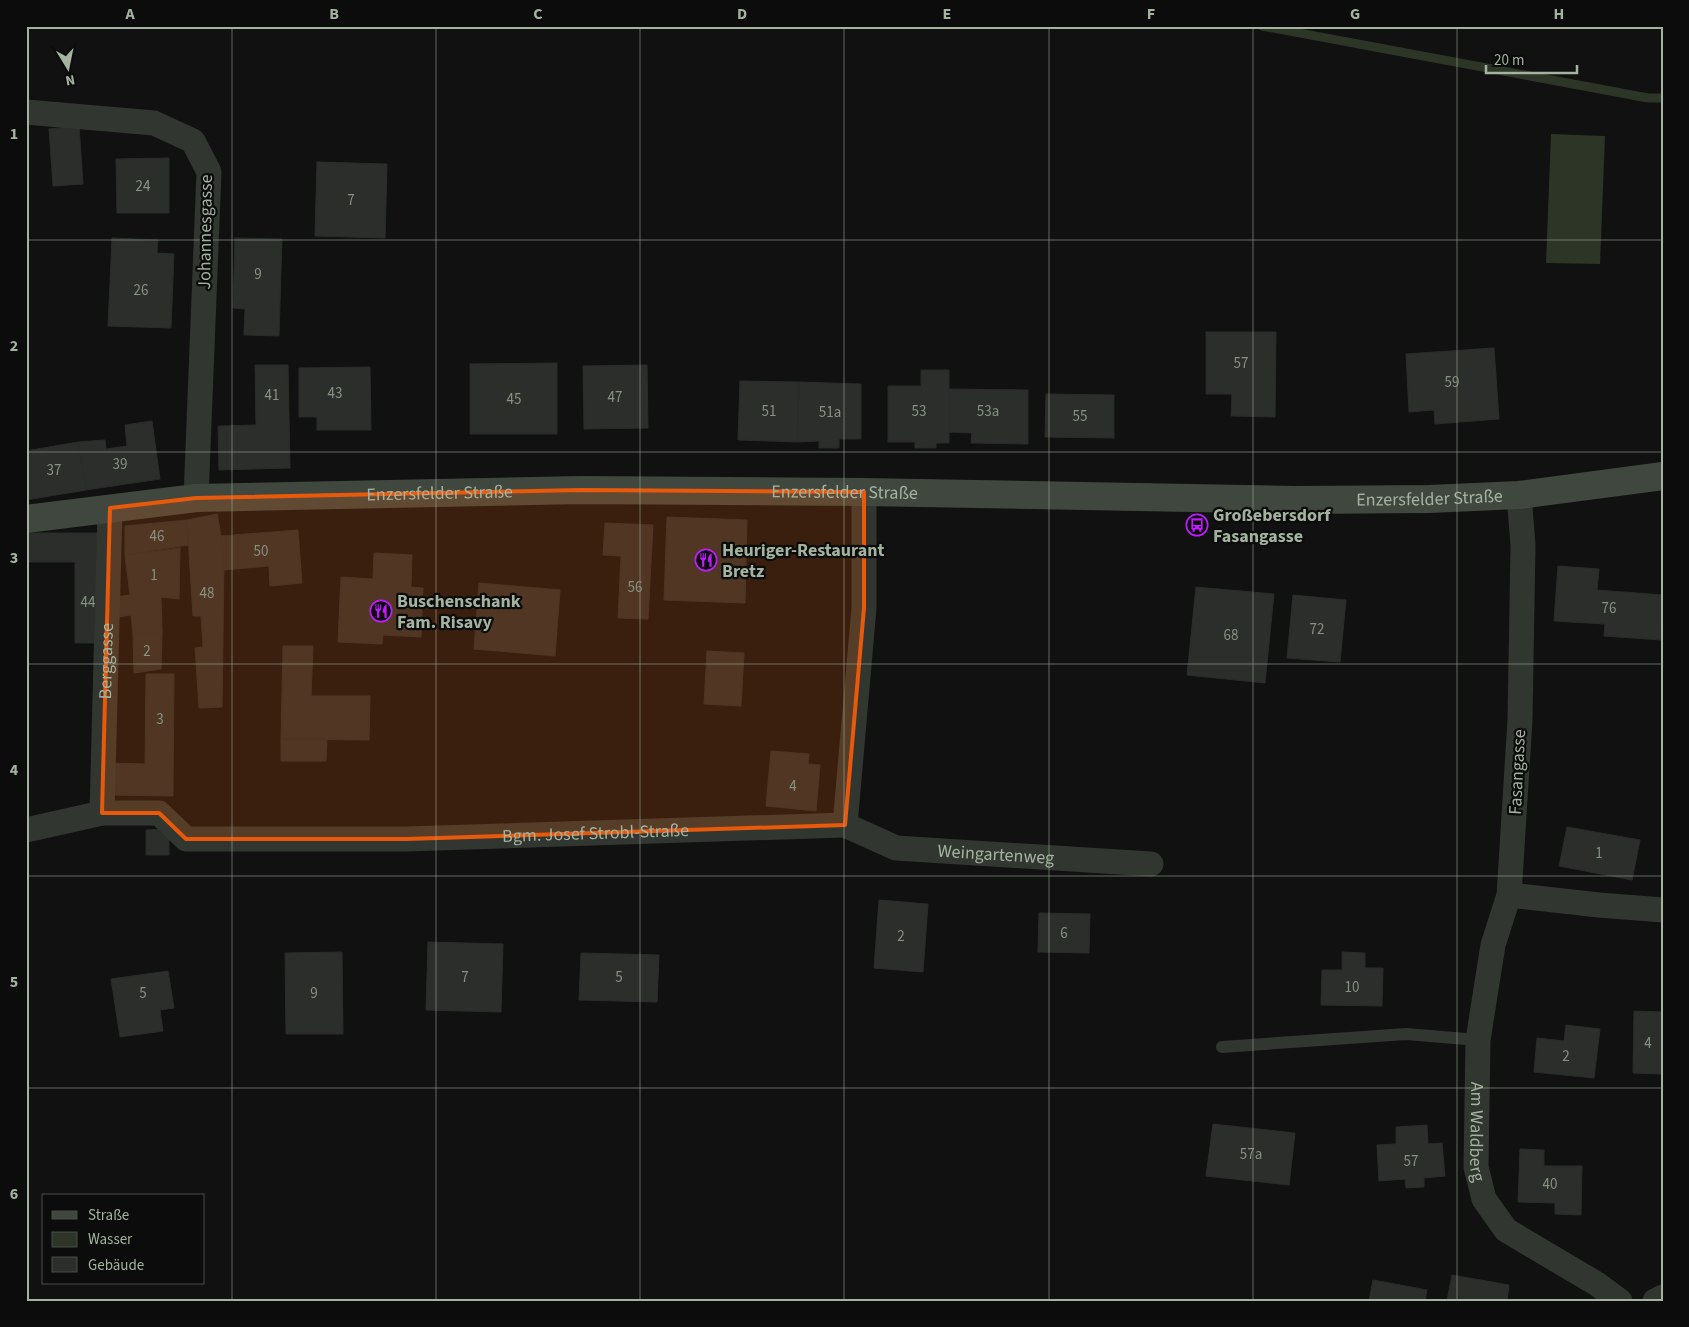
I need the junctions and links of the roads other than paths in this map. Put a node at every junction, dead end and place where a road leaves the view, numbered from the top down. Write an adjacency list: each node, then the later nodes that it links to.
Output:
1 (26, 112): 5 (street, Johannesgasse)
2 (1663, 476): 4 (street, Enzersfelder Straße)
3 (864, 492): 4 (street, Enzersfelder Straße); 5 (street, Enzersfelder Straße); 9 (street)
4 (1519, 495): 12 (street, Fasangasse)
5 (196, 498): 6 (street, Enzersfelder Straße)
6 (110, 508): 7 (street, Enzersfelder Straße); 8 (street, Berggasse)
7 (26, 519)
8 (102, 813): 9 (street, Bgm. Josef Strobl-Straße); 10 (street, Bgm. Josef Strobl-Straße)
9 (845, 825): 11 (street, Weingartenweg)
10 (26, 830)
11 (1151, 864)
12 (1509, 895): 13 (street); 14 (street, Am Waldberg)
13 (1663, 910)
14 (1478, 1040): 15 (lane); 17 (street, Am Waldberg)
15 (1222, 1047)
16 (1663, 1297): 18 (street)
17 (1620, 1301)
18 (1655, 1301)

